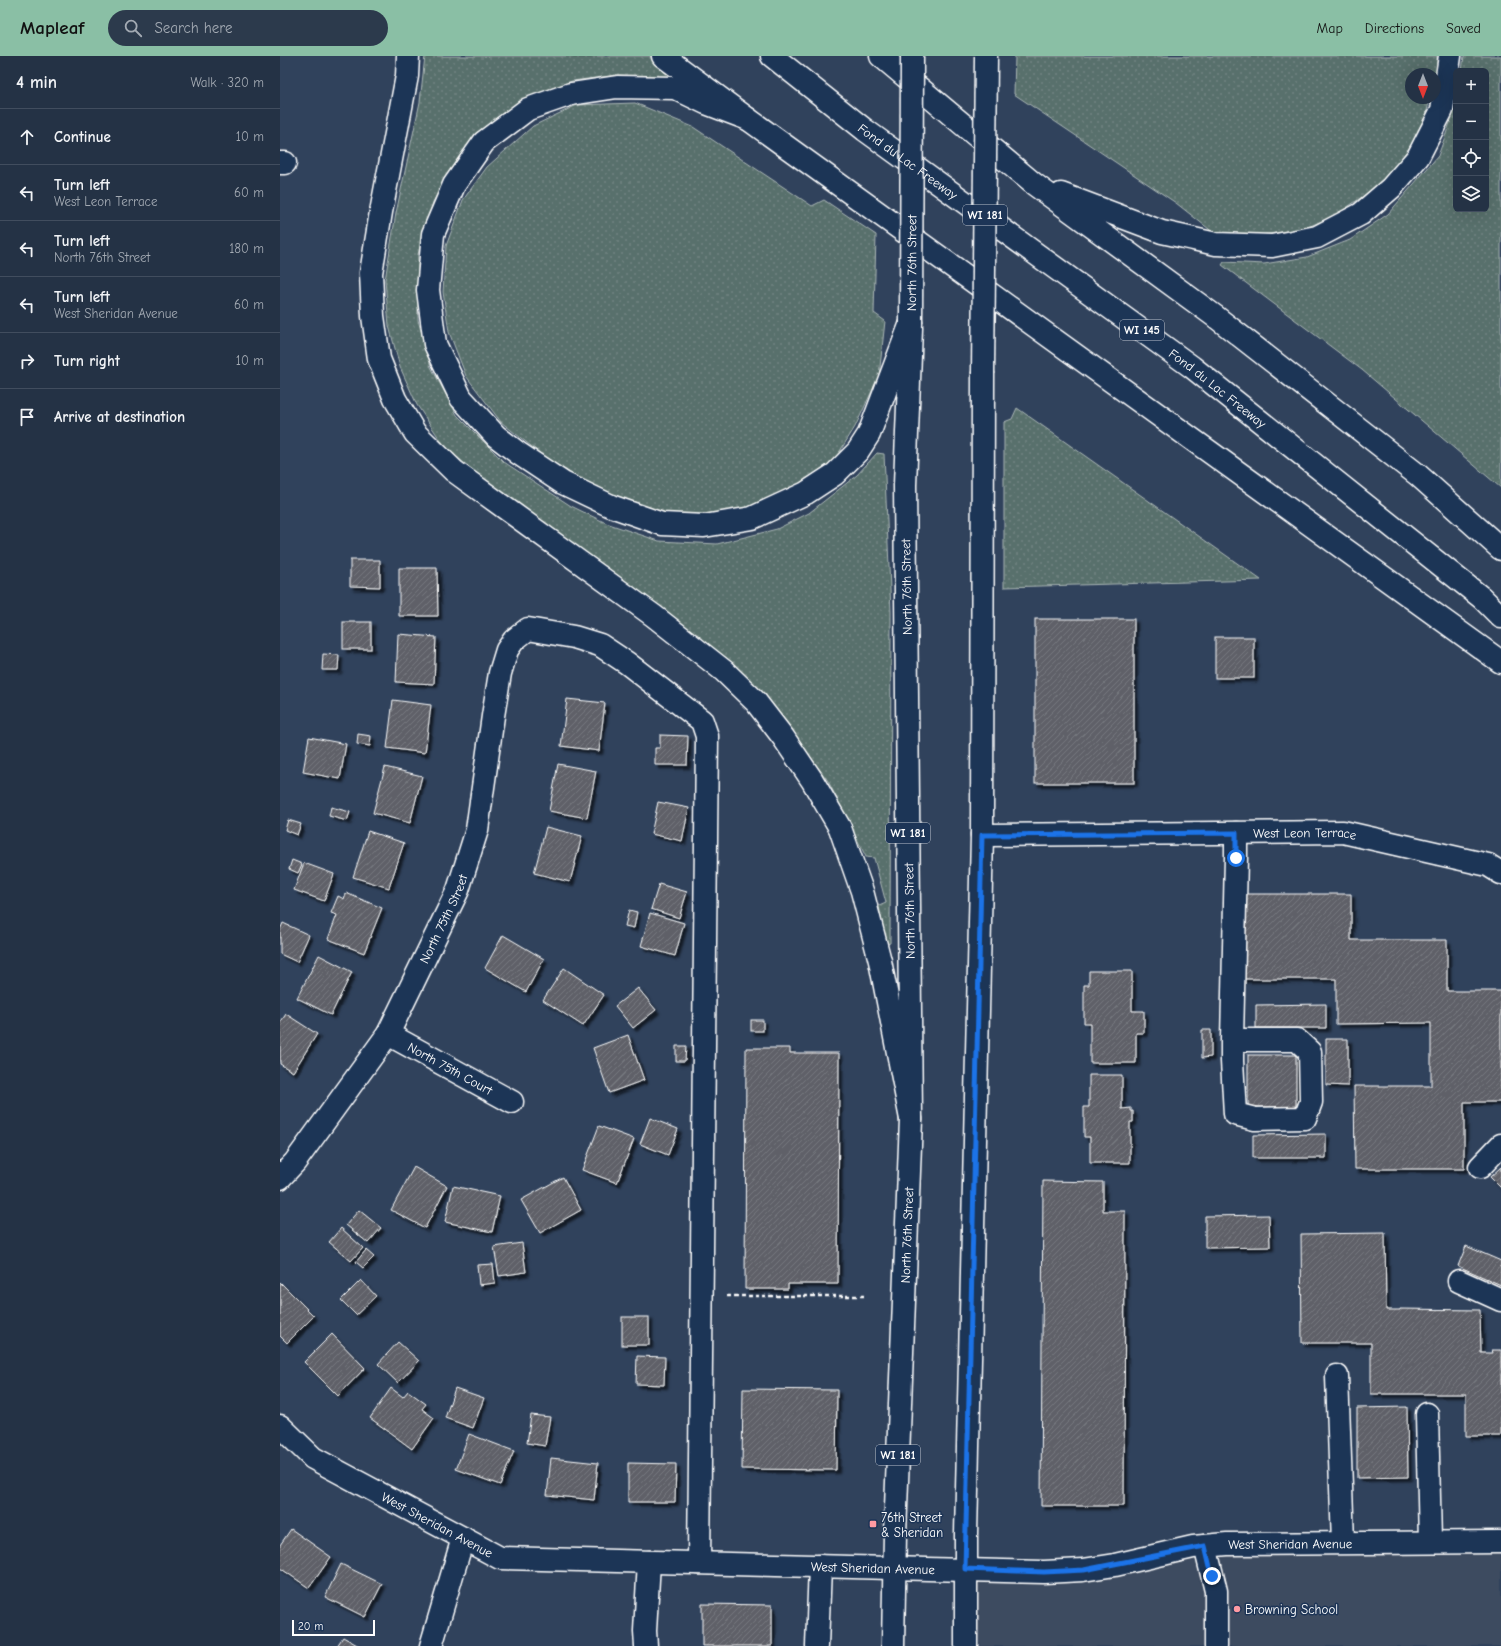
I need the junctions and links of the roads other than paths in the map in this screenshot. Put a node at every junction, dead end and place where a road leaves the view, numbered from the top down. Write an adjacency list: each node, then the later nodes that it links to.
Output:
1 (408, 56): 20 (main road)
2 (663, 56): 8 (main road)
3 (772, 56): 12 (main road, Fond du Lac Freeway / WI 145)
4 (881, 56): 9 (main road)
5 (912, 56): 10 (main road, North 76th Street / WI 181, bridge)
6 (986, 56): 15 (main road, WI 181, bridge)
7 (1450, 56): 9 (main road)
8 (748, 119): 10 (main road); 13 (main road)
9 (1034, 184): 11 (main road)
10 (911, 323): 20 (main road, North 76th Street / WI 181)
11 (1501, 549)
12 (1501, 617)
13 (1501, 662)
14 (1236, 833): 15 (main road, West Leon Terrace); 16 (main road, West Leon Terrace); 18 (main road)
15 (982, 835): 38 (main road, WI 181)
16 (1501, 873)
17 (388, 1034): 19 (main road, North 75th Court); 23 (main road, North 75th Street); 35 (main road, North 75th Street)
18 (1232, 1040): 18 (main road)
19 (512, 1102)
20 (910, 1119): 37 (main road, North 76th Street / WI 181)
21 (1501, 1145): 22 (main road)
22 (1480, 1167)
23 (280, 1178)
24 (1459, 1282): 25 (main road)
25 (1501, 1300)
26 (1337, 1376): 31 (main road)
27 (1427, 1414): 30 (main road)
28 (280, 1426): 29 (main road, West Sheridan Avenue)
29 (463, 1538): 34 (main road, West Sheridan Avenue); 39 (main road)
30 (1430, 1541): 31 (main road, West Sheridan Avenue); 32 (main road, West Sheridan Avenue)
31 (1343, 1542): 33 (main road, West Sheridan Avenue)
32 (1501, 1542)
33 (1205, 1546): 38 (main road, West Sheridan Avenue); 44 (main road)
34 (649, 1562): 35 (main road, West Sheridan Avenue); 40 (main road)
35 (699, 1563): 36 (main road, West Sheridan Avenue)
36 (820, 1566): 37 (main road, West Sheridan Avenue); 41 (main road)
37 (894, 1568): 38 (main road, West Sheridan Avenue); 42 (main road, North 76th Street / WI 181)
38 (965, 1569): 43 (main road, WI 181)
39 (431, 1646)
40 (646, 1646)
41 (817, 1646)
42 (893, 1646)
43 (966, 1646)
44 (1216, 1646)

